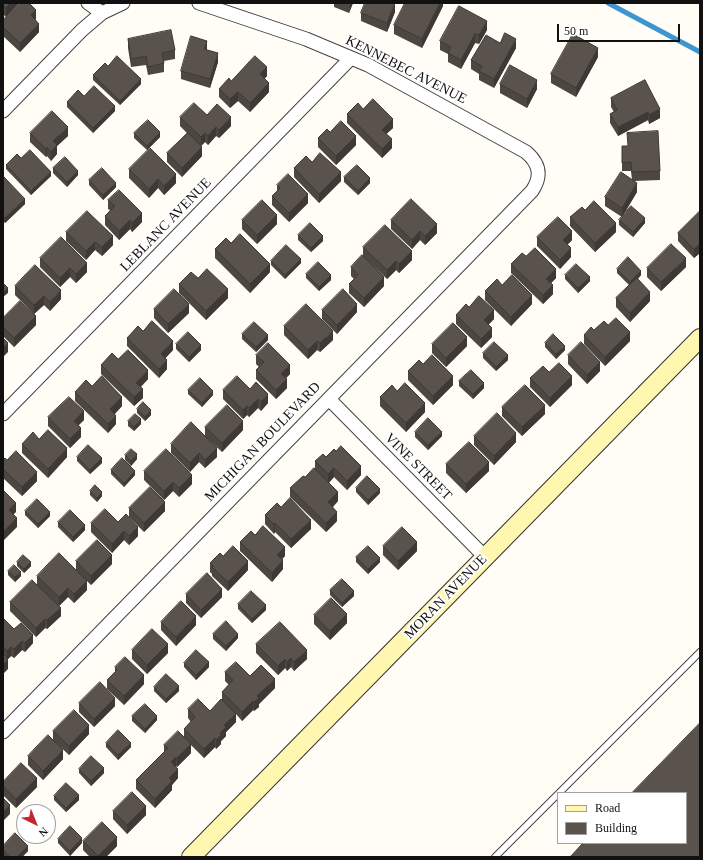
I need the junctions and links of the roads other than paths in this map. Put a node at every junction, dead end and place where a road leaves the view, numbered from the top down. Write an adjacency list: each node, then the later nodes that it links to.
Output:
1 (88, 3): 4 (street)
2 (122, 3): 4 (street)
3 (199, 3): 5 (street, KENNEBEC AVENUE)
4 (102, 13): 6 (street)
5 (351, 58): 7 (street, KENNEBEC AVENUE); 10 (street, LEBLANC AVENUE)
6 (3, 111)
7 (538, 171): 9 (street, MICHIGAN BOULEVARD)
8 (700, 338): 11 (main road, MORAN AVENUE)
9 (328, 399): 11 (street, VINE STREET); 13 (street, MICHIGAN BOULEVARD)
10 (3, 414)
11 (485, 557): 16 (main road, MORAN AVENUE)
12 (700, 652): 14 (lane)
13 (3, 732)
14 (561, 792)
15 (557, 796): 17 (lane)
16 (191, 857)
17 (495, 857)

